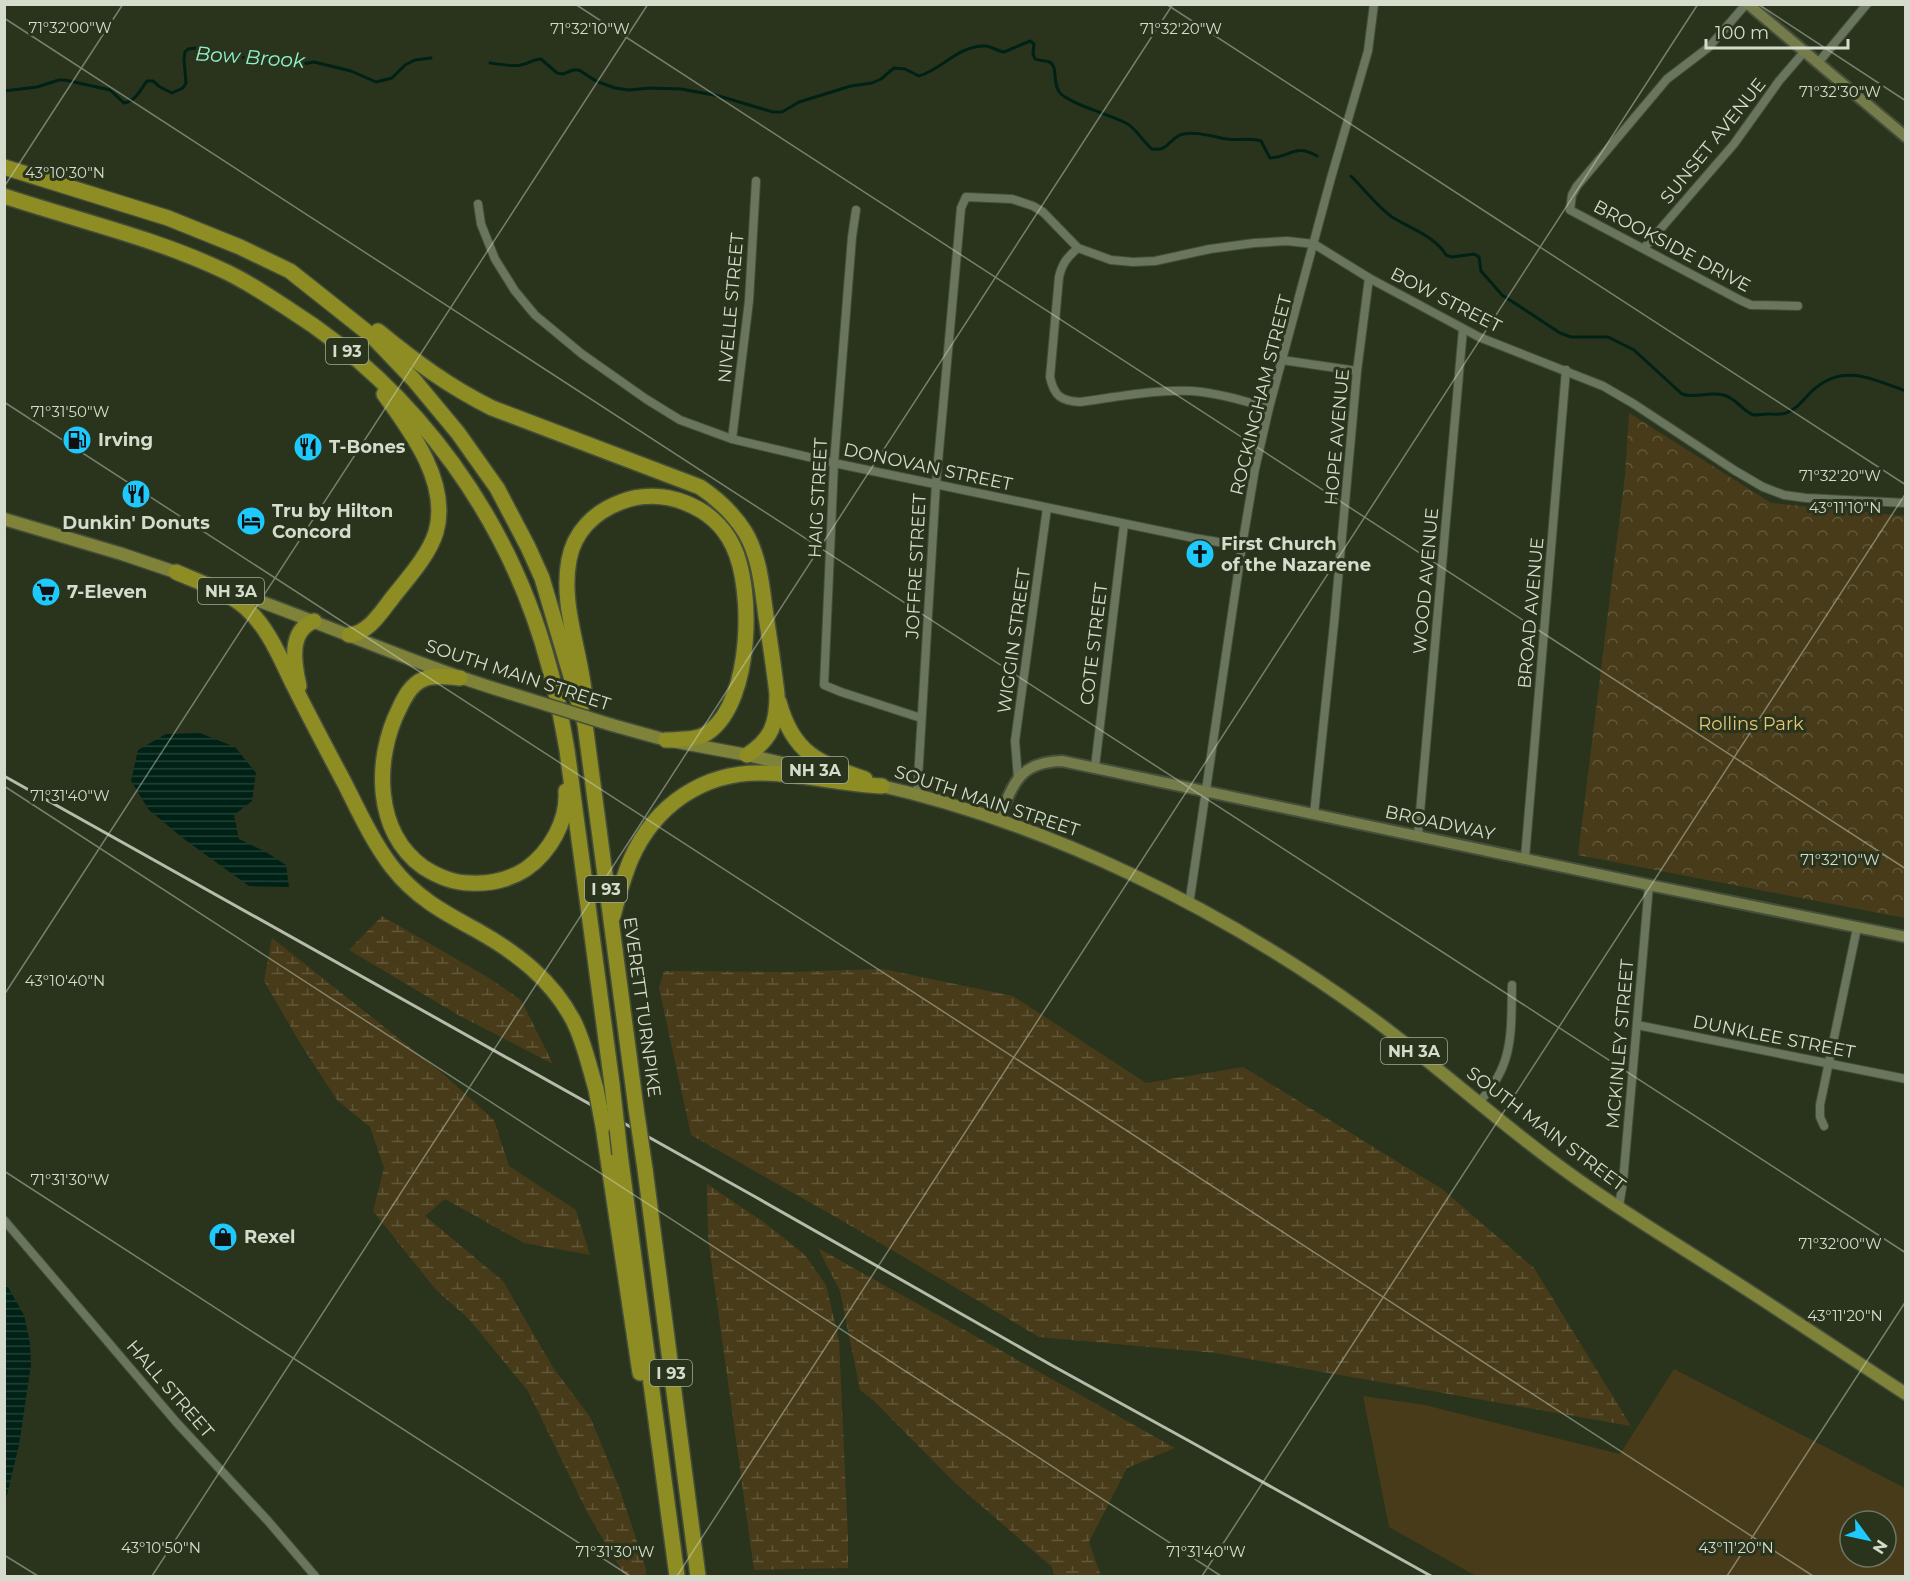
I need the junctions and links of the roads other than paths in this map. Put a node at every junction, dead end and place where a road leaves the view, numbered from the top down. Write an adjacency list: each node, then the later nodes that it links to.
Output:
1 (1374, 4): 13 (street, ROCKINGHAM STREET)
2 (1747, 4): 4 (street); 15 (street, BROOKSIDE DRIVE)
3 (1867, 4): 5 (street)
4 (1804, 52): 5 (street); 15 (street, SUNSET AVENUE)
5 (1818, 63): 6 (street)
6 (1904, 133)
7 (4, 167): 16 (highway, EVERETT TURNPIKE / I 93)
8 (756, 181): 25 (street, NIVELLE STREET)
9 (4, 196): 20 (highway, I 93)
10 (966, 197): 14 (street, BOW STREET); 27 (street, JOFFRE STREET)
11 (478, 204): 25 (street, DONOVAN STREET)
12 (856, 210): 26 (street, HAIG STREET)
13 (1314, 244): 14 (street, BOW STREET); 17 (street, BOW STREET); 21 (street, ROCKINGHAM STREET)
14 (1078, 248): 24 (street)
15 (1644, 248): 18 (street, BROOKSIDE DRIVE)
16 (290, 271): 37 (highway); 41 (highway, EVERETT TURNPIKE / I 93)
17 (1369, 278): 19 (street, BOW STREET); 23 (street, HOPE AVENUE)
18 (1798, 306)
19 (1463, 329): 22 (street, BOW STREET); 51 (street, WOOD AVENUE)
20 (351, 355): 35 (highway); 39 (highway, I 93)
21 (1282, 360): 23 (street); 24 (street, ROCKINGHAM STREET)
22 (1566, 370): 28 (street, BOW STREET); 52 (street, BROAD AVENUE)
23 (1357, 371): 49 (street, HOPE AVENUE)
24 (1269, 408): 32 (street, ROCKINGHAM STREET)
25 (732, 439): 26 (street, DONOVAN STREET)
26 (834, 463): 27 (street, DONOVAN STREET); 40 (street, HAIG STREET)
27 (936, 484): 29 (street, DONOVAN STREET); 40 (street, JOFFRE STREET)
28 (1905, 503)
29 (1047, 508): 31 (street, DONOVAN STREET); 45 (street, WIGGIN STREET)
30 (4, 519): 33 (main road, SOUTH MAIN STREET / NH 3A)
31 (1124, 524): 32 (street, DONOVAN STREET); 44 (street, COTE STREET)
32 (1242, 546): 47 (street, ROCKINGHAM STREET)
33 (176, 572): 34 (main road, SOUTH MAIN STREET / NH 3A); 38 (highway)
34 (314, 621): 35 (main road, SOUTH MAIN STREET / NH 3A); 38 (highway)
35 (349, 634): 36 (main road, SOUTH MAIN STREET / NH 3A)
36 (460, 678): 39 (highway); 42 (main road, SOUTH MAIN STREET / NH 3A, bridge)
37 (777, 694): 43 (highway); 46 (highway)
38 (303, 704): 67 (highway, bridge)
39 (560, 711): 67 (highway, I 93, bridge)
40 (921, 718): 48 (street, JOFFRE STREET)
41 (585, 724): 42 (highway); 55 (highway, EVERETT TURNPIKE / I 93)
42 (666, 740): 43 (main road, SOUTH MAIN STREET / NH 3A)
43 (747, 755): 46 (main road, SOUTH MAIN STREET / NH 3A)
44 (1095, 767): 45 (street, BROADWAY); 47 (street, BROADWAY)
45 (1018, 778): 50 (street)
46 (882, 786): 48 (main road, SOUTH MAIN STREET / NH 3A); 55 (highway)
47 (1207, 791): 49 (street, BROADWAY); 54 (street, ROCKINGHAM STREET)
48 (917, 795): 50 (main road, SOUTH MAIN STREET / NH 3A)
49 (1314, 814): 51 (street, BROADWAY)
50 (998, 820): 54 (main road, SOUTH MAIN STREET / NH 3A)
51 (1418, 835): 52 (street, BROADWAY)
52 (1525, 858): 53 (street, BROADWAY)
53 (1649, 885): 56 (street, BROADWAY); 59 (street, MCKINLEY STREET)
54 (1190, 904): 62 (main road, SOUTH MAIN STREET / NH 3A)
55 (611, 925): 70 (highway, EVERETT TURNPIKE / I 93, bridge)
56 (1857, 928): 57 (street, BROADWAY); 60 (street)
57 (1905, 937)
58 (1512, 985): 62 (street)
59 (1637, 1024): 60 (street, DUNKLEE STREET); 64 (street, MCKINLEY STREET)
60 (1829, 1063): 61 (street, DUNKLEE STREET); 63 (street)
61 (1905, 1079)
62 (1479, 1102): 64 (main road, SOUTH MAIN STREET / NH 3A)
63 (1824, 1126)
64 (1619, 1206): 66 (main road, SOUTH MAIN STREET / NH 3A)
65 (4, 1220): 68 (street, HALL STREET)
66 (1905, 1394)
67 (665, 1490): 69 (highway, I 93)
68 (315, 1576)
69 (677, 1576)
70 (698, 1576)

